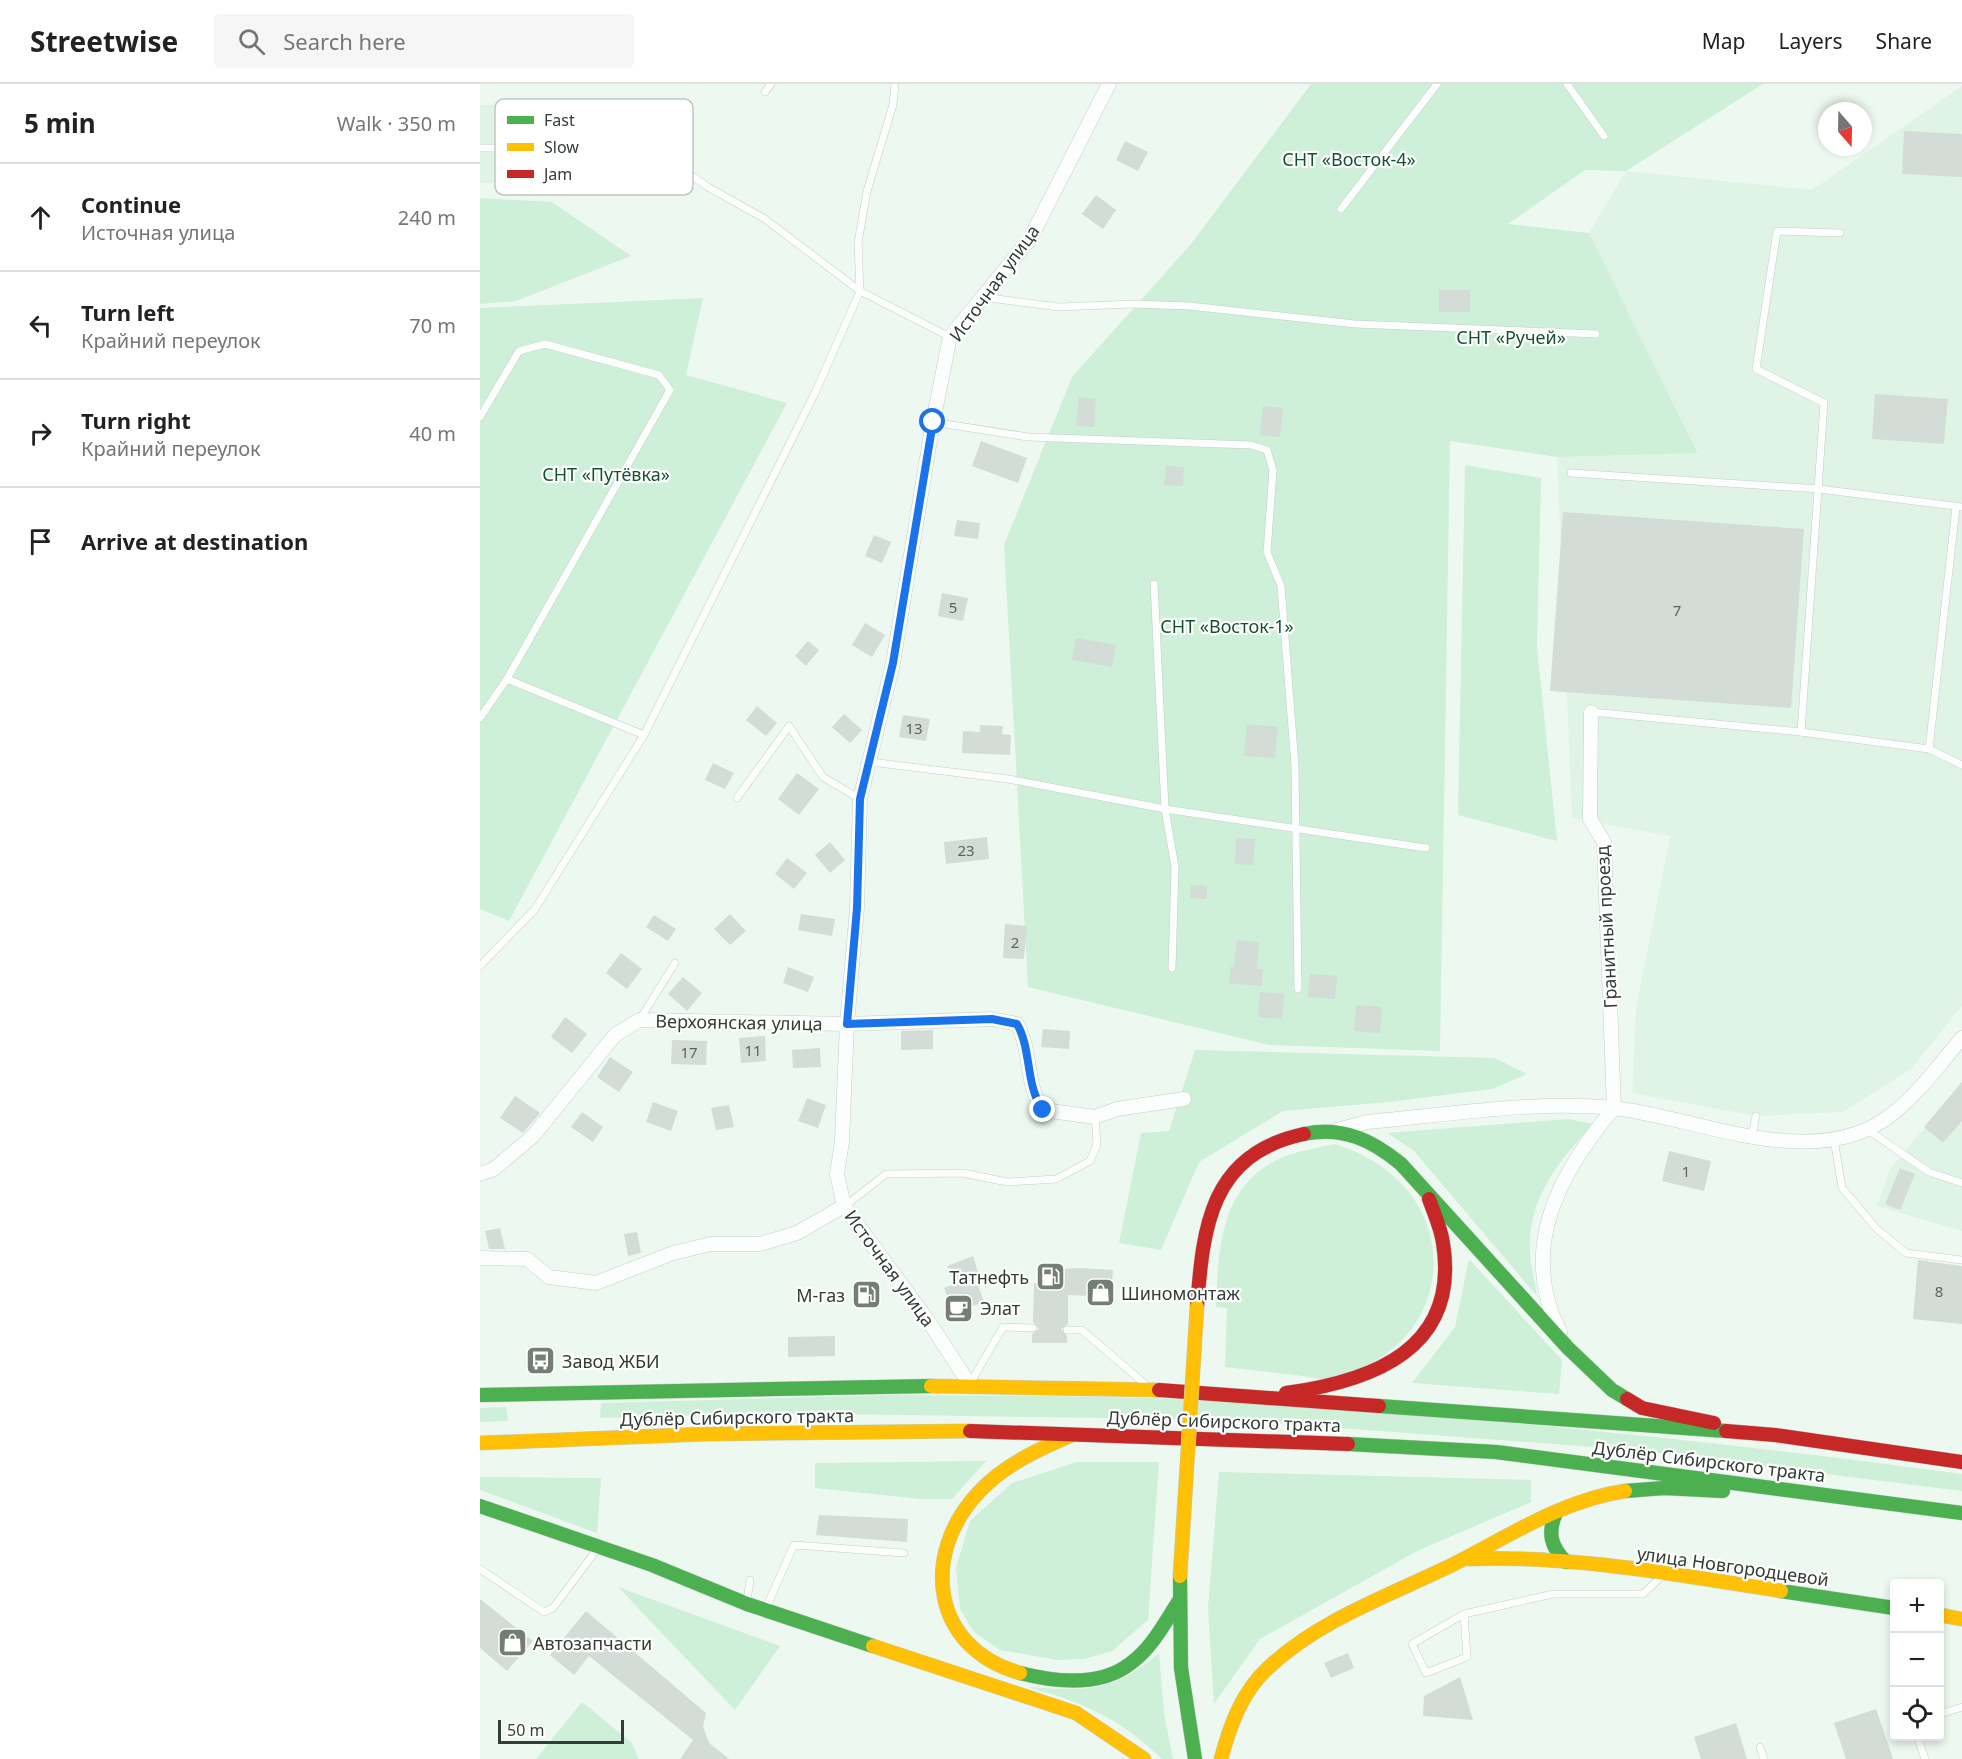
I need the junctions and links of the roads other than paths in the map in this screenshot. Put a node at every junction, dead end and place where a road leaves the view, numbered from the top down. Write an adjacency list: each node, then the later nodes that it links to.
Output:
1 (771, 84): 6 (lane)
2 (895, 84): 11 (lane)
3 (1109, 84): 12 (street, Источная улица)
4 (1437, 84): 9 (lane)
5 (1567, 84): 7 (lane)
6 (765, 92)
7 (1604, 136)
8 (693, 176): 11 (lane)
9 (1341, 209)
10 (1840, 233): 18 (lane)
11 (860, 291): 14 (lane); 25 (lane)
12 (982, 297): 13 (lane); 14 (street, Источная улица)
13 (1596, 334)
14 (950, 337): 16 (street, Источная улица)
15 (480, 417): 21 (lane)
16 (933, 422): 27 (street, Источная улица); 32 (lane)
17 (1571, 473): 18 (lane)
18 (1819, 489): 19 (lane); 24 (lane)
19 (1959, 507): 26 (lane)
20 (1154, 584): 31 (lane)
21 (507, 679): 23 (lane); 25 (lane)
22 (1591, 712): 24 (lane); 42 (street, Гранитный проезд)
23 (480, 718)
24 (1801, 732): 26 (lane)
25 (644, 735): 35 (lane)
26 (1929, 749): 28 (lane)
27 (871, 762): 30 (street, Источная улица); 31 (lane)
28 (1962, 765)
29 (737, 798): 30 (lane)
30 (860, 799): 39 (street, Источная улица)
31 (1165, 809): 32 (lane); 36 (lane)
32 (1294, 828): 33 (lane); 37 (lane)
33 (1426, 849)
34 (675, 963): 38 (lane)
35 (480, 966)
36 (1172, 968)
37 (1298, 989)
38 (639, 1020): 39 (street, Верхоянская улица); 49 (street, Верхоянская улица)
39 (847, 1024): 44 (street, Верхоянская улица); 52 (street, Источная улица)
40 (1962, 1038): 45 (street)
41 (1184, 1099): 44 (street)
42 (1614, 1108): 46 (street); 47 (street); 57 (street)
43 (1756, 1116): 47 (lane)
44 (1095, 1117): 52 (lane)
45 (1868, 1130): 48 (street); 50 (lane)
46 (1334, 1131): 51 (main road); 77 (main road, bridge)
47 (1752, 1136): 48 (street)
48 (1834, 1139): 54 (lane)
49 (480, 1174)
50 (1962, 1183)
51 (1422, 1186): 57 (main road); 60 (main road)
52 (844, 1206): 53 (street); 58 (street, Источная улица)
53 (480, 1258)
54 (1962, 1260)
55 (1033, 1328): 58 (lane)
56 (1067, 1330): 59 (lane)
57 (1568, 1348): 63 (main road)
58 (970, 1385): 59 (main road, Дублёр Сибирского тракта); 61 (main road, Дублёр Сибирского тракта)
59 (1152, 1390): 60 (main road, Дублёр Сибирского тракта)
60 (1228, 1394): 63 (main road, Дублёр Сибирского тракта)
61 (480, 1395)
62 (1076, 1433): 64 (main road, Дублёр Сибирского тракта); 66 (main road, Дублёр Сибирского тракта); 77 (main road)
63 (1775, 1435): 65 (main road, Дублёр Сибирского тракта)
64 (480, 1443)
65 (1962, 1462)
66 (1858, 1498): 68 (main road); 69 (main road, Дублёр Сибирского тракта)
67 (480, 1506): 70 (main road)
68 (1556, 1512): 72 (main road); 73 (main road)
69 (1962, 1513)
70 (599, 1547): 74 (lane); 78 (main road)
71 (904, 1553): 80 (lane)
72 (1464, 1559): 73 (main road, улица Новгородцевой); 90 (main road)
73 (1566, 1562): 75 (main road, улица Новгородцевой)
74 (480, 1569)
75 (1665, 1573): 79 (main road, улица Новгородцевой); 81 (lane)
76 (750, 1580): 78 (lane)
77 (1179, 1602): 89 (main road)
78 (747, 1604): 80 (main road)
79 (1890, 1607)
80 (765, 1610): 88 (main road)
81 (1464, 1614): 81 (lane)
82 (1944, 1616): 83 (main road)
83 (1962, 1619)
84 (1962, 1707): 85 (lane)
85 (1944, 1713)
86 (1918, 1741): 92 (lane)
87 (1760, 1746): 91 (lane)
88 (1144, 1759)
89 (1195, 1759)
90 (1221, 1759)
91 (1764, 1759)
92 (1925, 1759)

